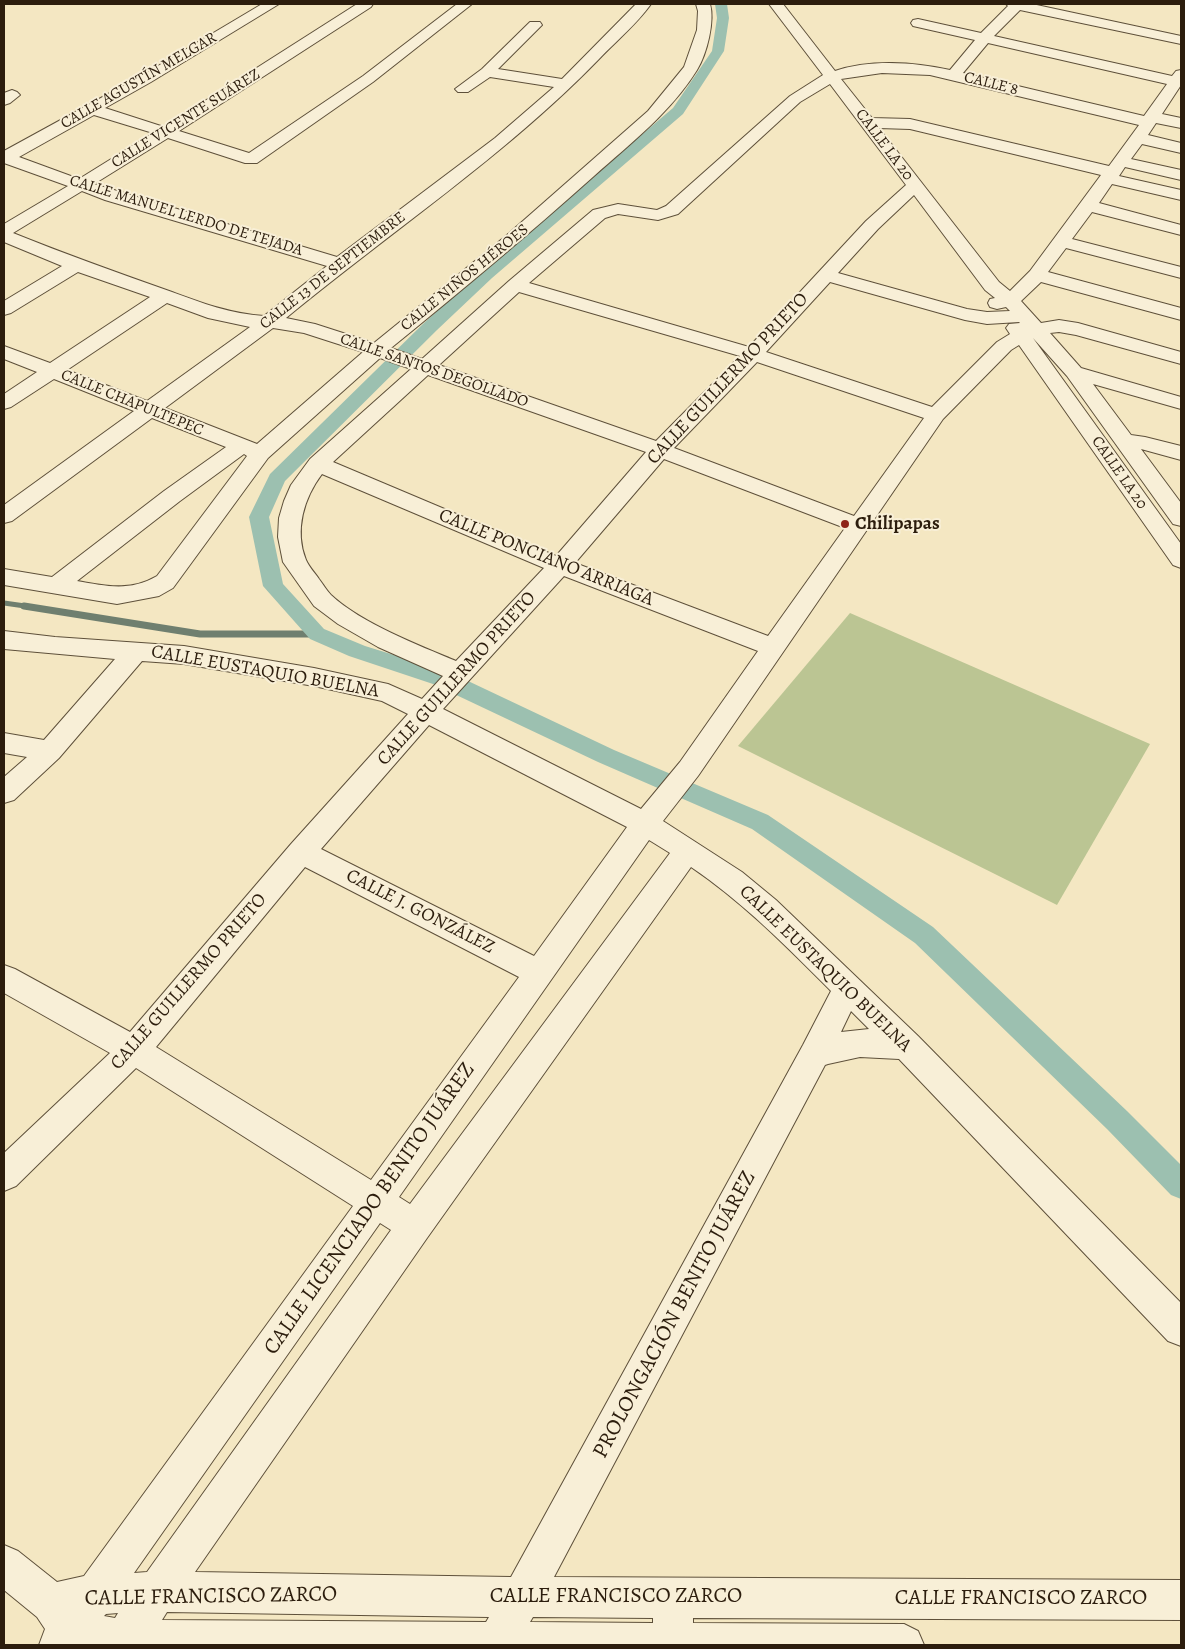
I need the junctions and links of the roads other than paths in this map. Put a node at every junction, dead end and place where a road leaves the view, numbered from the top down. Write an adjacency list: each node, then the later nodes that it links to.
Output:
1 (272, 4): 19 (street, CALLE AGUSTÍN MELGAR)
2 (366, 4): 23 (street, CALLE VICENTE SUÁREZ)
3 (465, 4): 23 (street)
4 (644, 4): 16 (street, CALLE 13 DE SEPTIEMBRE)
5 (703, 4): 49 (street, CALLE NIÑOS HÉROES)
6 (776, 4): 14 (street, CALLE LA 20)
7 (1016, 4): 10 (street); 11 (street)
8 (918, 23): 10 (street)
9 (535, 25): 12 (street)
10 (984, 38): 13 (street); 15 (street)
11 (1181, 40)
12 (487, 72): 16 (street); 17 (street)
13 (954, 75): 14 (street, CALLE 8); 20 (street, CALLE 8)
14 (831, 77): 22 (street, CALLE LA 20); 42 (street, CALLE 8)
15 (1179, 78): 18 (street)
16 (566, 84): 38 (street, CALLE 13 DE SEPTIEMBRE)
17 (463, 89)
18 (1173, 97): 20 (street)
19 (92, 109): 23 (street); 26 (street, CALLE AGUSTÍN MELGAR)
20 (1150, 119): 21 (street, CALLE 8); 24 (street)
21 (1181, 123)
22 (868, 124): 27 (street); 30 (street, CALLE LA 20)
23 (164, 132): 29 (street, CALLE VICENTE SUÁREZ)
24 (1138, 138): 25 (street); 27 (street)
25 (1181, 148)
26 (4, 158): 29 (street, CALLE MANUEL LERDO DE TEJADA)
27 (1113, 171): 28 (street); 31 (street); 32 (street)
28 (1181, 175)
29 (82, 184): 33 (street, CALLE VICENTE SUÁREZ); 38 (street, CALLE MANUEL LERDO DE TEJADA)
30 (914, 186): 40 (street, CALLE GUILLERMO PRIETO); 45 (street, CALLE LA 20)
31 (1181, 195)
32 (1088, 206): 34 (street); 36 (street)
33 (4, 230)
34 (1181, 230)
35 (4, 236): 37 (street, CALLE SANTOS DEGOLLADO)
36 (1062, 242): 39 (street); 41 (street)
37 (76, 264): 43 (street, CALLE SANTOS DEGOLLADO); 44 (street)
38 (340, 264): 47 (street, CALLE 13 DE SEPTIEMBRE)
39 (1181, 273)
40 (826, 275): 45 (street); 50 (street, CALLE GUILLERMO PRIETO)
41 (1037, 275): 45 (street); 46 (street)
42 (516, 285): 50 (street); 52 (street)
43 (165, 296): 47 (street, CALLE SANTOS DEGOLLADO); 53 (street)
44 (4, 308)
45 (1013, 312): 51 (street); 54 (street, CALLE LA 20); 58 (street, CALLE LICENCIADO BENITO JUÁREZ); 67 (street, CALLE LA 20)
46 (1181, 314)
47 (270, 321): 49 (street, CALLE SANTOS DEGOLLADO); 57 (street, CALLE 13 DE SEPTIEMBRE)
48 (4, 352): 53 (street, CALLE CHAPULTEPEC)
49 (382, 352): 52 (street, CALLE SANTOS DEGOLLADO); 60 (street, CALLE NIÑOS HÉROES)
50 (753, 354): 58 (street); 61 (street, CALLE GUILLERMO PRIETO)
51 (1181, 358)
52 (421, 367): 61 (street, CALLE SANTOS DEGOLLADO); 63 (street)
53 (52, 371): 55 (street); 57 (street, CALLE CHAPULTEPEC)
54 (1074, 372): 56 (street); 59 (street, CALLE LA 20)
55 (4, 403)
56 (1181, 403)
57 (149, 409): 60 (street, CALLE CHAPULTEPEC); 64 (street, CALLE 13 DE SEPTIEMBRE)
58 (936, 415): 66 (street, CALLE LICENCIADO BENITO JUÁREZ)
59 (1125, 441): 62 (street); 65 (street, CALLE LA 20)
60 (251, 450): 70 (street, CALLE NIÑOS HÉROES); 70 (street, CALLE NIÑOS HÉROES)
61 (660, 450): 66 (street, CALLE SANTOS DEGOLLADO); 68 (street, CALLE GUILLERMO PRIETO)
62 (1181, 453)
63 (318, 464): 68 (street, CALLE PONCIANO ARRIAGA); 74 (street)
64 (4, 516)
65 (1181, 519)
66 (860, 526): 72 (street, CALLE LICENCIADO BENITO JUÁREZ)
67 (1181, 560)
68 (560, 566): 72 (street, CALLE PONCIANO ARRIAGA); 74 (street, CALLE GUILLERMO PRIETO)
69 (4, 578): 70 (street, CALLE NIÑOS HÉROES)
70 (56, 586)
71 (4, 640): 73 (street, CALLE EUSTAQUIO BUELNA)
72 (774, 648): 79 (street, CALLE LICENCIADO BENITO JUÁREZ)
73 (136, 651): 75 (street, CALLE EUSTAQUIO BUELNA); 77 (street)
74 (459, 675): 75 (street, CALLE GUILLERMO PRIETO)
75 (428, 710): 79 (street, CALLE EUSTAQUIO BUELNA); 81 (street, CALLE GUILLERMO PRIETO)
76 (4, 743): 77 (street)
77 (50, 751): 78 (street)
78 (4, 793)
79 (649, 819): 80 (street, CALLE EUSTAQUIO BUELNA); 82 (street, CALLE LICENCIADO BENITO JUÁREZ)
80 (688, 850): 84 (street, CALLE EUSTAQUIO BUELNA); 90 (street)
81 (301, 852): 82 (street, CALLE J. GONZÁLEZ); 86 (street, CALLE GUILLERMO PRIETO)
82 (539, 973): 89 (street, CALLE LICENCIADO BENITO JUÁREZ)
83 (4, 978): 86 (street)
84 (848, 987): 85 (street, CALLE EUSTAQUIO BUELNA); 87 (street, PROLONGACIÓN BENITO JUÁREZ)
85 (906, 1046): 87 (street); 91 (street, CALLE EUSTAQUIO BUELNA)
86 (134, 1050): 88 (street, CALLE GUILLERMO PRIETO); 89 (street)
87 (814, 1055): 95 (street, PROLONGACIÓN BENITO JUÁREZ)
88 (4, 1175)
89 (374, 1202): 90 (street); 94 (street, CALLE LICENCIADO BENITO JUÁREZ)
90 (415, 1226): 93 (street)
91 (1181, 1328)
92 (4, 1565): 98 (street, CALLE FRANCISCO ZARCO)
93 (156, 1592): 94 (street, CALLE FRANCISCO ZARCO); 95 (street, CALLE FRANCISCO ZARCO); 100 (street)
94 (97, 1594): 98 (street, CALLE LICENCIADO BENITO JUÁREZ)
95 (523, 1597): 96 (street, CALLE FRANCISCO ZARCO); 99 (street, PROLONGACIÓN BENITO JUÁREZ)
96 (673, 1598): 97 (street, CALLE FRANCISCO ZARCO); 101 (street)
97 (1181, 1600)
98 (60, 1626): 100 (street, CALLE FRANCISCO ZARCO)
99 (498, 1641): 100 (street, CALLE FRANCISCO ZARCO); 101 (street, CALLE FRANCISCO ZARCO)
100 (122, 1642)
101 (673, 1644): 102 (street, CALLE FRANCISCO ZARCO)
102 (904, 1645)

